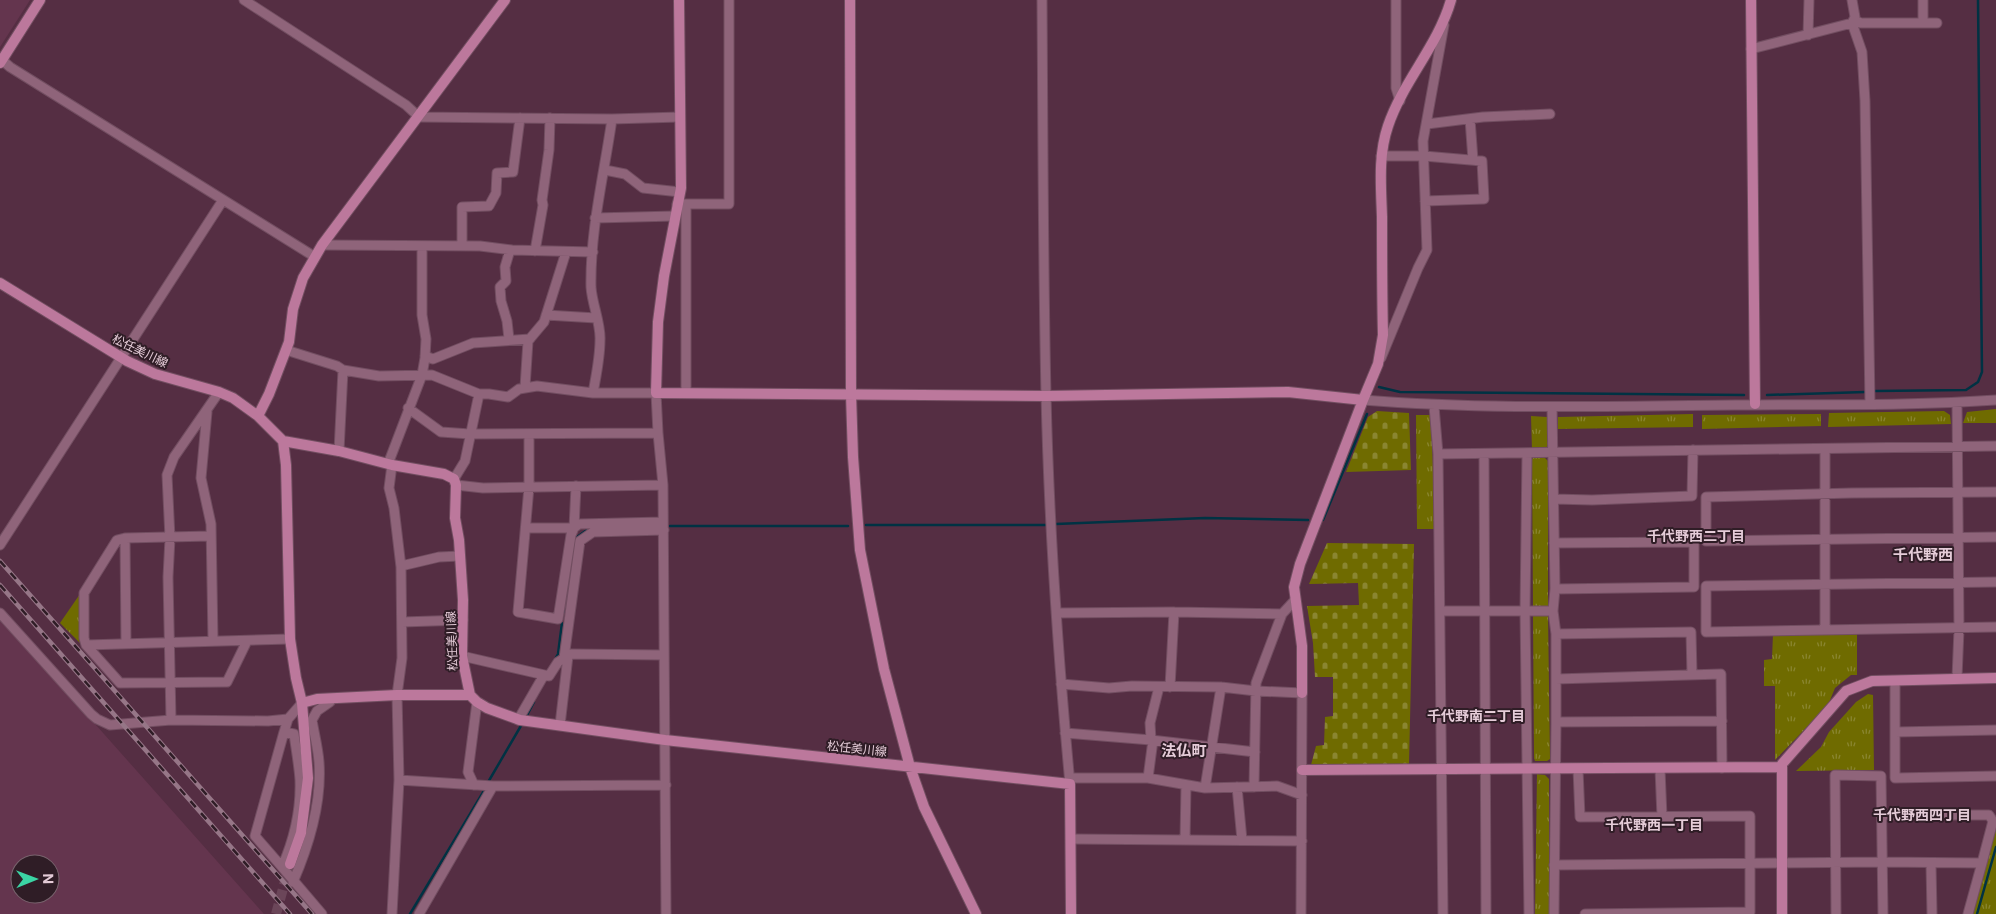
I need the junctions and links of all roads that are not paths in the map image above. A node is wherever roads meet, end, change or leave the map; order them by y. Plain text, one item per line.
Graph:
1 (40, 0) edge
2 (244, 0) edge
3 (505, 0) edge
4 (679, 0) edge
5 (729, 0) edge
6 (850, 0) edge
7 (1042, 0) edge
8 (1396, 0) edge
9 (1451, 0) edge
10 (1751, 0) edge
11 (1809, 0) edge
12 (1852, 0) edge
13 (1922, 0) edge
14 (1445, 20) junction
15 (1853, 21) junction
16 (1938, 22) dead end
17 (1923, 23) junction
18 (1808, 35) junction
19 (1752, 49) junction
20 (1, 61) edge
21 (1400, 101) junction
22 (1550, 114) dead end
23 (419, 117) junction
24 (680, 117) junction
25 (520, 118) junction
26 (550, 118) junction
27 (612, 119) junction
28 (1470, 119) junction
29 (1427, 124) junction
30 (1381, 156) junction
31 (1424, 156) junction
32 (1473, 160) junction
33 (605, 170) junction
34 (680, 192) junction
35 (223, 200) junction
36 (1426, 201) junction
37 (682, 204) junction
38 (675, 216) junction
39 (595, 218) junction
40 (322, 245) junction
41 (422, 246) junction
42 (462, 246) junction
43 (510, 250) junction
44 (535, 251) junction
45 (566, 252) junction
46 (593, 252) junction
47 (315, 257) junction
48 (0, 283) edge
49 (546, 315) junction
50 (596, 318) junction
51 (509, 339) junction
52 (530, 339) junction
53 (286, 350) junction
54 (425, 356) junction
55 (120, 357) junction
56 (1378, 364) junction
57 (343, 370) junction
58 (422, 375) junction
59 (525, 387) junction
60 (219, 392) junction
61 (686, 392) junction
62 (593, 393) junction
63 (656, 393) junction
64 (480, 394) junction
65 (851, 394) junction
66 (1046, 396) junction
67 (1363, 400) junction
68 (1996, 400) edge
69 (1957, 403) junction
70 (1755, 404) junction
71 (1870, 404) junction
72 (1434, 406) junction
73 (1552, 407) junction
74 (408, 408) junction
75 (207, 410) junction
76 (258, 416) junction
77 (658, 433) junction
78 (470, 434) junction
79 (529, 434) junction
80 (283, 441) junction
81 (1996, 446) edge
82 (1957, 447) junction
83 (1825, 449) junction
84 (1693, 450) junction
85 (339, 451) junction
86 (1438, 454) junction
87 (1484, 454) junction
88 (1527, 454) junction
89 (1554, 454) junction
90 (390, 464) junction
91 (455, 482) junction
92 (663, 485) junction
93 (576, 486) junction
94 (529, 487) junction
95 (1996, 492) edge
96 (1958, 493) junction
97 (1824, 494) junction
98 (1554, 499) junction
99 (664, 526) junction
100 (526, 528) junction
101 (574, 528) junction
102 (211, 536) junction
103 (1958, 537) junction
104 (1996, 537) edge
105 (125, 538) junction
106 (170, 538) junction
107 (1826, 540) junction
108 (1554, 543) junction
109 (0, 545) edge
110 (460, 556) junction
111 (401, 566) junction
112 (1996, 582) edge
113 (1958, 583) junction
114 (1824, 586) junction
115 (1555, 589) junction
116 (1295, 600) junction
117 (1484, 611) junction
118 (1525, 611) junction
119 (1553, 611) junction
120 (0, 612) edge
121 (1174, 612) junction
122 (1440, 612) junction
123 (1057, 613) junction
124 (1282, 614) junction
125 (558, 619) junction
126 (463, 620) junction
127 (568, 620) junction
128 (402, 622) junction
129 (1996, 627) edge
130 (1959, 629) junction
131 (1825, 630) junction
132 (1556, 634) junction
133 (290, 639) junction
134 (214, 641) junction
135 (247, 641) junction
136 (171, 643) junction
137 (126, 644) junction
138 (86, 645) junction
139 (663, 655) junction
140 (462, 656) junction
141 (566, 657) junction
142 (544, 675) junction
143 (1692, 675) junction
144 (1957, 678) junction
145 (1996, 678) edge
146 (1556, 679) junction
147 (1895, 681) junction
148 (170, 683) junction
149 (1061, 684) junction
150 (1159, 687) junction
151 (1170, 687) junction
152 (1221, 687) junction
153 (1256, 691) junction
154 (1302, 693) junction
155 (397, 695) junction
156 (330, 699) junction
157 (473, 699) junction
158 (302, 703) junction
159 (288, 719) junction
160 (171, 720) junction
161 (522, 720) junction
162 (1722, 721) junction
163 (1556, 722) junction
164 (560, 725) junction
165 (1996, 730) edge
166 (284, 732) junction
167 (1895, 732) junction
168 (1065, 733) junction
169 (665, 740) junction
170 (1152, 740) junction
171 (1210, 747) junction
172 (1255, 752) junction
173 (910, 767) junction
174 (1782, 767) junction
175 (1722, 768) junction
176 (1484, 769) junction
177 (1528, 769) junction
178 (1554, 769) junction
179 (1578, 769) junction
180 (1660, 769) junction
181 (1302, 770) junction
182 (1441, 770) junction
183 (1996, 776) edge
184 (1148, 778) junction
185 (399, 780) junction
186 (1070, 781) junction
187 (474, 785) junction
188 (666, 785) junction
189 (1186, 785) junction
190 (493, 786) junction
191 (1236, 787) junction
192 (1254, 787) junction
193 (1205, 788) junction
194 (1302, 795) junction
195 (1883, 815) junction
196 (1662, 817) junction
197 (1071, 839) junction
198 (1185, 840) junction
199 (1242, 840) junction
200 (1302, 841) junction
201 (1836, 862) junction
202 (1882, 862) junction
203 (1783, 863) junction
204 (1982, 863) junction
205 (1750, 864) junction
206 (1931, 864) junction
207 (286, 866) junction
208 (1554, 866) junction
209 (293, 882) junction
210 (1663, 913) edge
211 (322, 914) edge
212 (392, 914) edge
213 (419, 914) edge
214 (666, 914) edge
215 (976, 914) edge
216 (1071, 914) edge
217 (1301, 914) edge
218 (1443, 914) edge
219 (1486, 914) edge
220 (1529, 914) edge
221 (1554, 914) edge
222 (1585, 914) edge
223 (1782, 914) edge
224 (1836, 914) edge
225 (1883, 914) edge
226 (1932, 914) edge
227 (1968, 914) edge

1 - 20 street
2 - 23 street
3 - 23 street
4 - 24 street
5 - 37 street
6 - 65 street
7 - 66 street
8 - 21 street
9 - 14 street
10 - 19 street
11 - 18 street
12 - 15 street
13 - 17 street
14 - 21 street
14 - 29 street
15 - 17 street
15 - 18 street
15 - 71 street
16 - 17 street
18 - 19 street
19 - 70 street
20 - 35 street
21 - 30 street
22 - 28 street
23 - 25 street
23 - 40 street
24 - 27 street
24 - 34 street
25 - 26 street
25 - 42 street
26 - 27 street
26 - 44 street
27 - 33 street
28 - 29 street
28 - 32 street
29 - 31 street
30 - 31 street
30 - 56 street
31 - 32 street
31 - 36 street
32 - 36 street
33 - 34 street
33 - 39 street
34 - 37 street
35 - 47 street
35 - 55 street
36 - 56 street
37 - 38 street
37 - 61 street
38 - 39 street
38 - 63 street
39 - 46 street
40 - 41 street
40 - 47 street
41 - 42 street
41 - 54 street
42 - 43 street
43 - 44 street
43 - 51 street
44 - 45 street
45 - 46 street
45 - 49 street
46 - 50 street
47 - 53 street
48 - 55 street, 松任美川線
49 - 50 street
49 - 52 street
50 - 62 street
51 - 52 street
51 - 54 street
52 - 59 street
53 - 57 street
53 - 76 street
54 - 58 street
55 - 60 street, 松任美川線
55 - 109 street
56 - 67 street
57 - 58 street
57 - 85 street
58 - 64 street
58 - 74 street
59 - 62 street
59 - 64 street
60 - 75 street
60 - 76 street, 松任美川線
61 - 63 street
61 - 65 street
62 - 63 street
63 - 77 street
64 - 78 street
65 - 66 street
65 - 173 street
66 - 67 street
66 - 123 street
67 - 72 street
67 - 116 street
68 - 69 street
69 - 71 street
69 - 82 street
70 - 71 street
70 - 73 street
72 - 73 street
72 - 86 street
73 - 89 street
74 - 78 street
74 - 90 street
75 - 102 street
75 - 106 street
76 - 80 street, 松任美川線
77 - 79 street
77 - 92 street
78 - 79 street
78 - 91 street
79 - 94 street
80 - 85 street
80 - 133 street
81 - 82 street
82 - 83 street
82 - 96 street
83 - 84 street
83 - 97 street
84 - 89 street
84 - 98 street
85 - 90 street
86 - 87 street
86 - 122 street
87 - 88 street
87 - 117 street
88 - 89 street
88 - 118 street
89 - 98 street
90 - 91 street
90 - 111 street
91 - 94 street
91 - 110 street, 松任美川線
92 - 93 street
92 - 99 street
93 - 94 street
93 - 101 street
94 - 100 street
95 - 96 street
96 - 97 street
96 - 103 street
97 - 107 street
97 - 107 street
98 - 108 street
99 - 101 street
99 - 127 street
99 - 139 street
100 - 101 street
100 - 125 street
101 - 125 street
102 - 106 street
102 - 134 street
103 - 104 street
103 - 107 street
103 - 113 street
105 - 106 street
105 - 137 street
105 - 138 street
106 - 136 street
107 - 114 street
108 - 115 street
108 - 115 street
110 - 111 street
110 - 126 street, 松任美川線
111 - 128 street
112 - 113 street
113 - 114 street
113 - 130 street
114 - 131 street
114 - 131 street
115 - 119 street
116 - 124 street
116 - 154 street
117 - 118 street
117 - 122 street
117 - 176 street
118 - 119 street
118 - 177 street
119 - 132 street
120 - 160 street
121 - 123 street
121 - 124 street
121 - 151 street
122 - 182 street
123 - 149 street
124 - 153 street
125 - 127 street
126 - 128 street
126 - 140 street, 松任美川線
127 - 141 street
128 - 155 street
129 - 130 street
130 - 131 street
130 - 144 street
132 - 143 street
132 - 146 street
133 - 135 street
133 - 158 street
134 - 135 street
134 - 136 street
135 - 148 street
136 - 137 street
136 - 148 street
137 - 138 street
138 - 148 street
139 - 141 street
139 - 169 street
140 - 142 street
140 - 157 street, 松任美川線
141 - 142 street
141 - 164 street
142 - 161 street
143 - 146 street
143 - 162 street
144 - 145 street
144 - 147 street
146 - 163 street
147 - 167 street
147 - 174 street
148 - 160 street
149 - 150 street
149 - 168 street
150 - 151 street
150 - 170 street
151 - 152 street
152 - 153 street
152 - 171 street
153 - 154 street
153 - 172 street
154 - 181 street
155 - 156 street
155 - 157 street
155 - 185 street
156 - 158 street
156 - 209 street
157 - 161 street, 松任美川線
157 - 187 street
158 - 159 street
158 - 207 street
159 - 160 street
159 - 166 street
161 - 164 street, 松任美川線
162 - 163 street
162 - 175 street
163 - 178 street
164 - 169 street, 松任美川線
165 - 167 street
166 - 207 street
166 - 207 street
167 - 183 street
168 - 170 street
168 - 186 street
169 - 173 street, 松任美川線
169 - 188 street
170 - 171 street
170 - 184 street
171 - 172 street
171 - 193 street
172 - 192 street
173 - 186 street, 松任美川線
173 - 215 street
174 - 175 street
174 - 203 street
175 - 180 street
176 - 177 street
176 - 182 street
176 - 219 street
177 - 178 street
177 - 220 street
178 - 179 street
178 - 208 street
179 - 180 street
179 - 196 street
180 - 196 street
181 - 182 street
181 - 194 street
182 - 218 street
184 - 186 street
184 - 189 street
185 - 187 street
185 - 212 street
186 - 197 street
187 - 190 street
188 - 190 street
188 - 214 street
189 - 193 street
189 - 198 street
190 - 213 street
191 - 192 street
191 - 193 street
191 - 199 street
192 - 194 street
194 - 200 street
195 - 201 street
195 - 202 street
195 - 204 street
196 - 205 street
197 - 198 street
197 - 216 street
198 - 199 street
199 - 200 street
200 - 217 street
201 - 202 street
201 - 203 street
201 - 224 street
202 - 206 street
202 - 225 street
203 - 205 street
203 - 223 street
204 - 206 street
204 - 227 street
205 - 208 street
205 - 210 street
206 - 226 street
207 - 209 street
208 - 221 street
209 - 211 street
210 - 222 street

